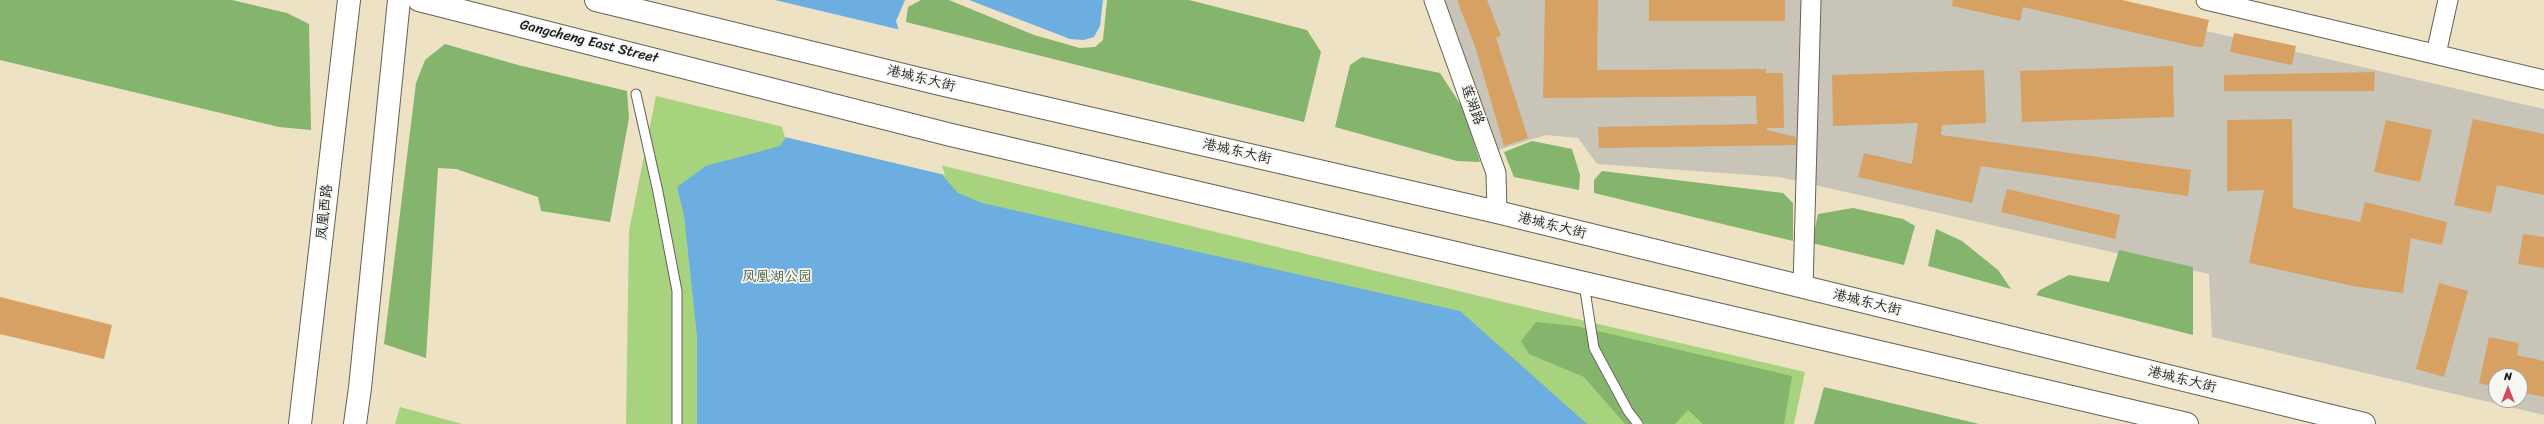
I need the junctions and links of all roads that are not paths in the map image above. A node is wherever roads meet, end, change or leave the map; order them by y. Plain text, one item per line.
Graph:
1 (349, 0) edge
2 (399, 0) edge
3 (419, 0) edge
4 (596, 0) edge
5 (1434, 0) edge
6 (1811, 0) edge
7 (2206, 0) edge
8 (2448, 0) edge
9 (2436, 54) junction
10 (2544, 80) edge
11 (636, 94) dead end
12 (1497, 212) junction
13 (1584, 281) junction
14 (1803, 287) junction
15 (300, 424) edge
16 (354, 424) edge
17 (676, 424) edge
18 (1638, 424) edge
19 (2187, 424) edge
20 (2364, 424) edge

1 - 15 main road, 凤凰西路
2 - 16 main road
3 - 13 main road, Gangcheng East Street
4 - 12 main road, 港城东大街
5 - 12 street, 莲湖路
6 - 14 street
7 - 9 street
8 - 9 street
9 - 10 street
11 - 17 lane
12 - 14 main road, 港城东大街
13 - 18 lane
13 - 19 main road
14 - 20 main road, 港城东大街

